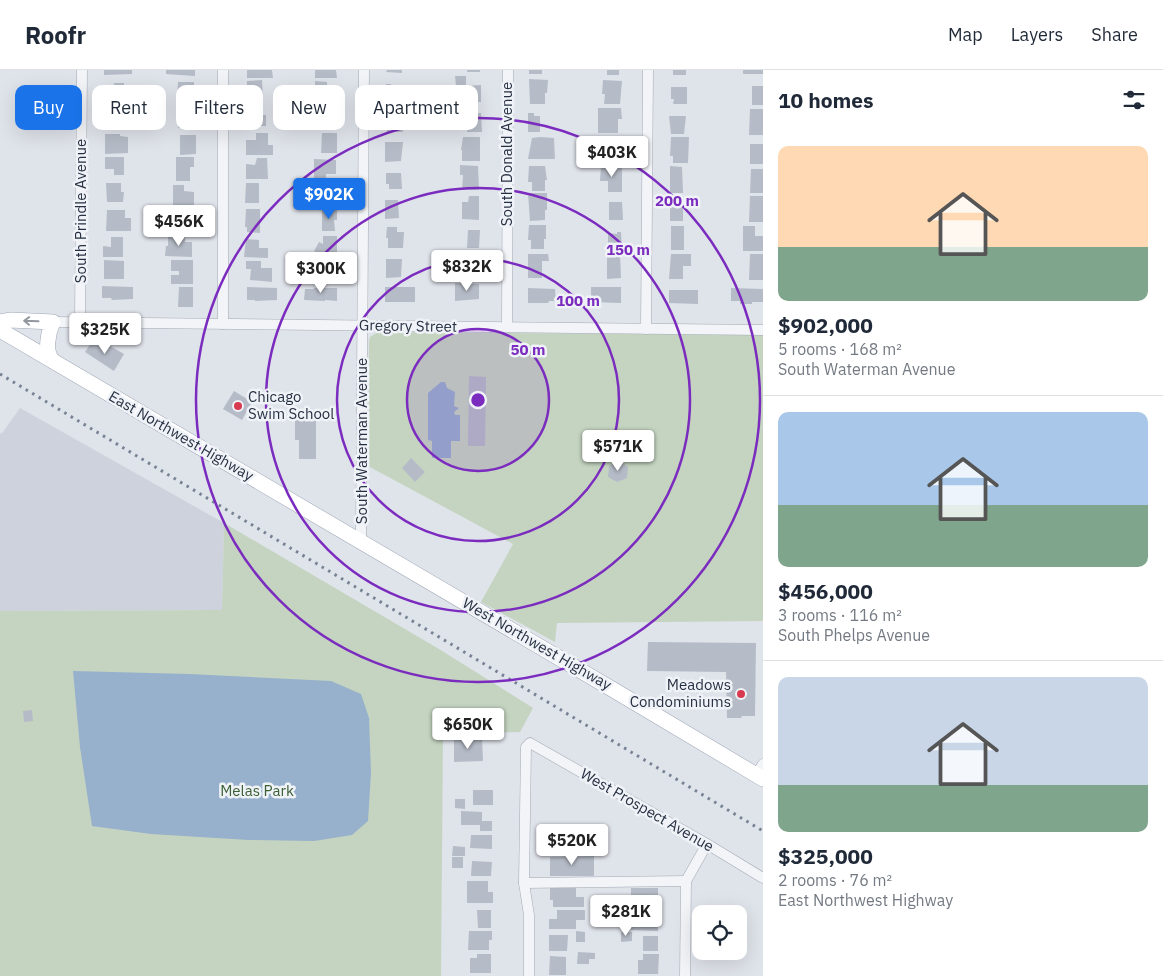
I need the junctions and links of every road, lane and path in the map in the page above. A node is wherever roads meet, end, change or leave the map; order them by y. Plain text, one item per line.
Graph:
1 (82, 70) edge
2 (223, 70) edge
3 (364, 70) edge
4 (508, 70) edge
5 (648, 70) edge
6 (0, 322) edge
7 (53, 322) junction
8 (80, 322) junction
9 (223, 324) junction
10 (362, 326) junction
11 (506, 327) junction
12 (646, 329) junction
13 (0, 330) edge
14 (763, 330) edge
15 (53, 361) junction
16 (361, 541) junction
17 (761, 773) edge
18 (707, 844) junction
19 (763, 878) edge
20 (686, 881) junction
21 (524, 883) junction
22 (529, 976) edge
23 (684, 976) edge

1 - 8 street, South Prindle Avenue
2 - 9 street
3 - 10 street, South Waterman Avenue
4 - 11 street, South Donald Avenue
5 - 12 street
7 -> 6 main road
7 - 8 street, Gregory Street
7 - 15 main road
8 - 9 street, Gregory Street
9 - 10 street, Gregory Street
10 - 11 street, Gregory Street
10 - 16 street, South Waterman Avenue
11 - 12 street, Gregory Street
12 - 14 street, Gregory Street
13 - 15 main road, East Northwest Highway
15 - 16 main road, East Northwest Highway
16 - 17 main road, West Northwest Highway
18 - 19 street, West Prospect Avenue
18 - 20 street
18 - 21 street, West Prospect Avenue
20 - 21 street
20 - 23 street
21 - 22 street

